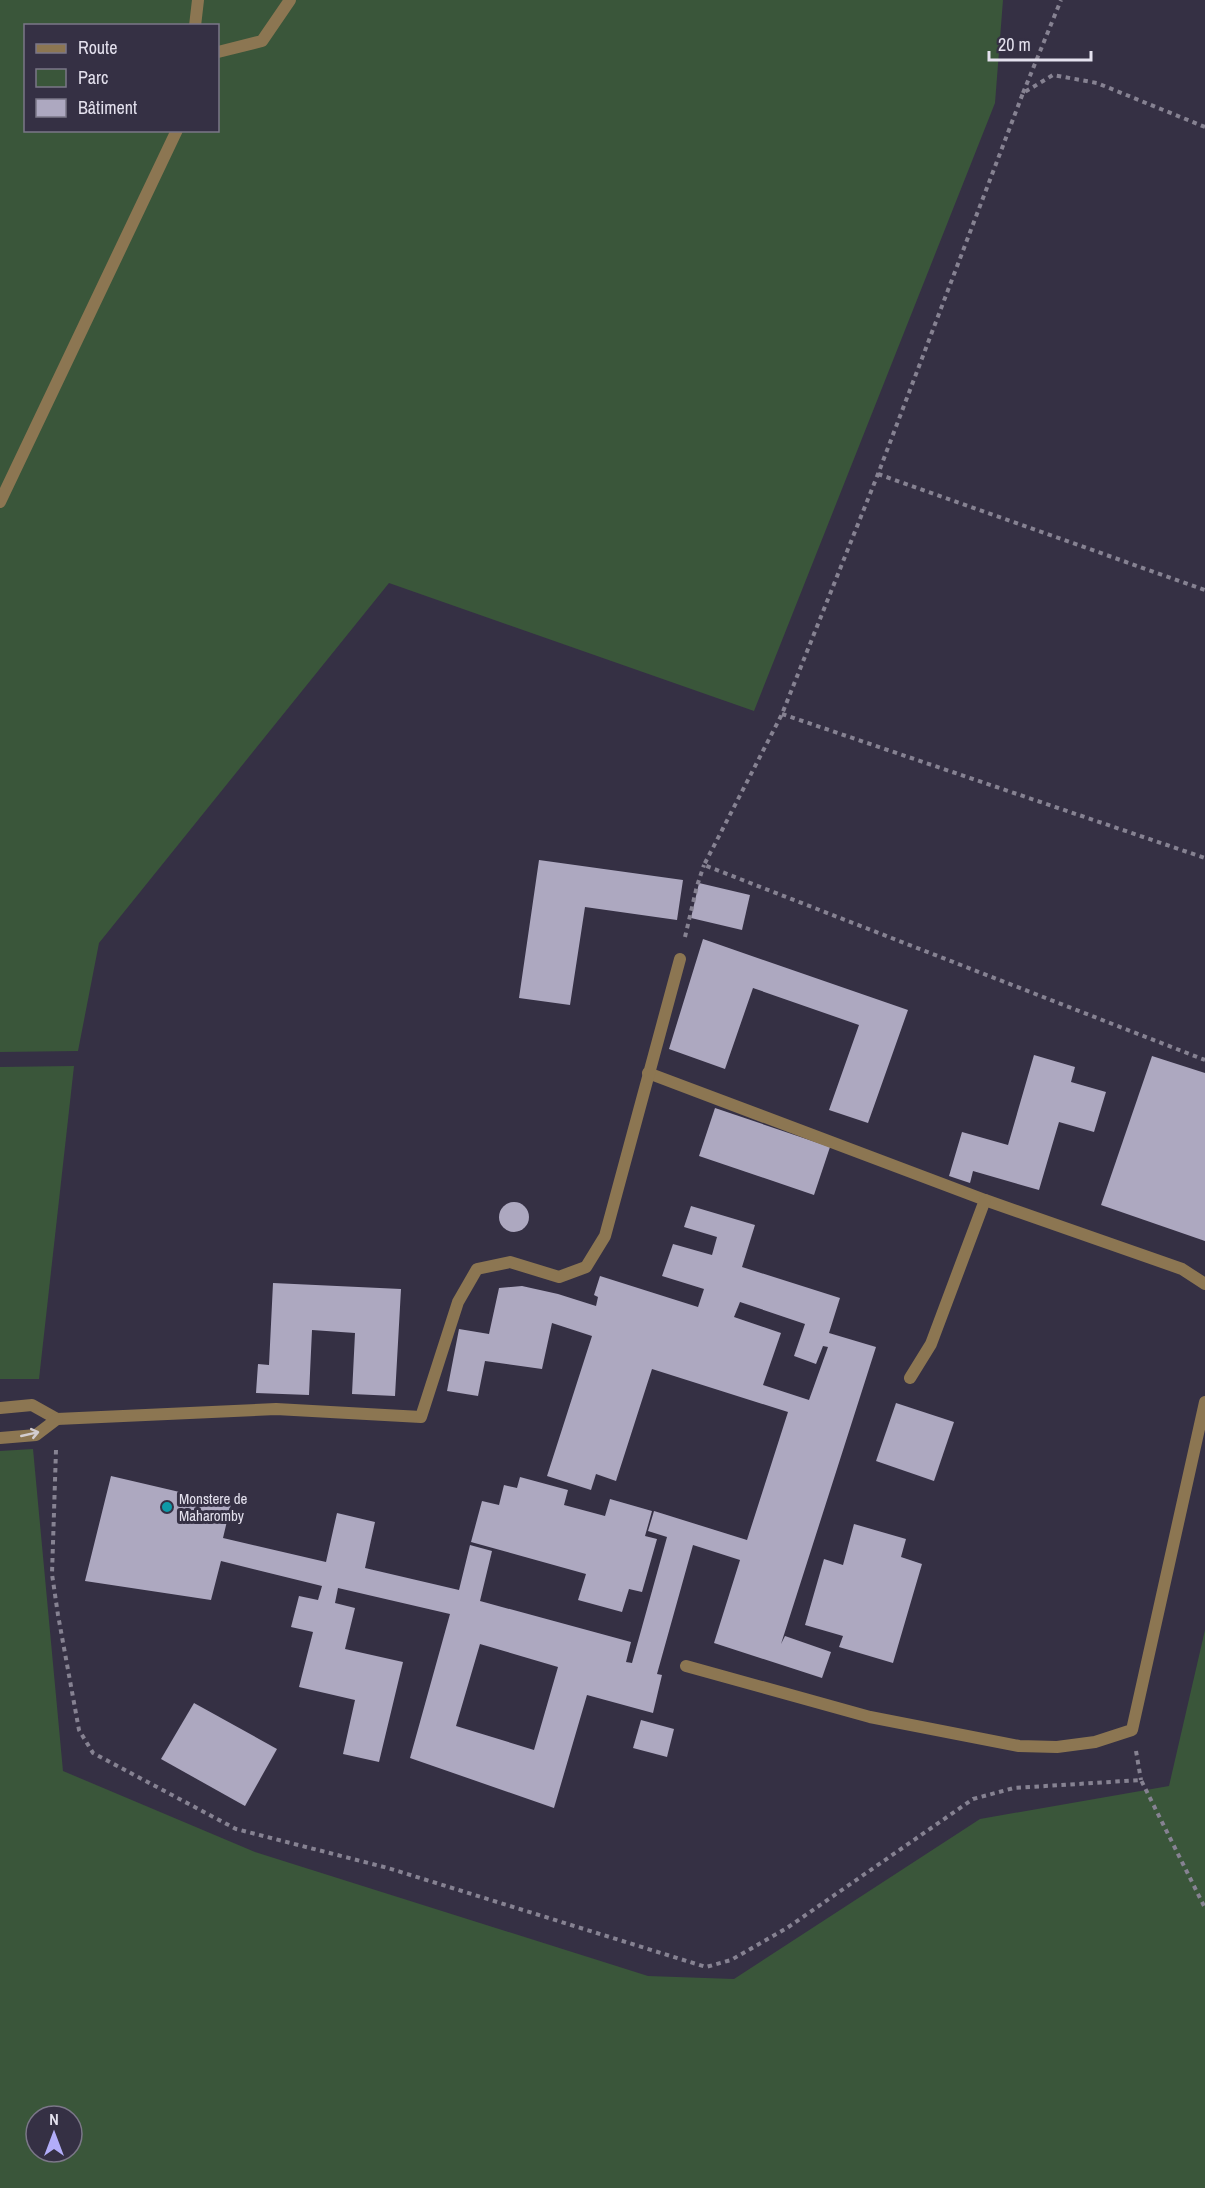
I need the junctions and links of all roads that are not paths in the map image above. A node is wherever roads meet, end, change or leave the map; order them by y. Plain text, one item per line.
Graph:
1 (198, 0) edge
2 (291, 0) edge
3 (195, 24) edge
4 (219, 52) edge
5 (176, 132) edge
6 (0, 502) edge
7 (680, 959) road end
8 (648, 1072) junction
9 (985, 1200) junction
10 (1205, 1284) edge
11 (910, 1378) dead end
12 (1205, 1402) edge
13 (0, 1408) edge
14 (57, 1419) junction
15 (0, 1438) edge
16 (686, 1666) dead end

1 - 3 street
2 - 4 street
5 - 6 street
7 - 8 street
8 - 9 street
8 - 14 street
9 - 10 street
9 - 11 street
12 - 16 street
13 - 14 street
15 -> 14 street

